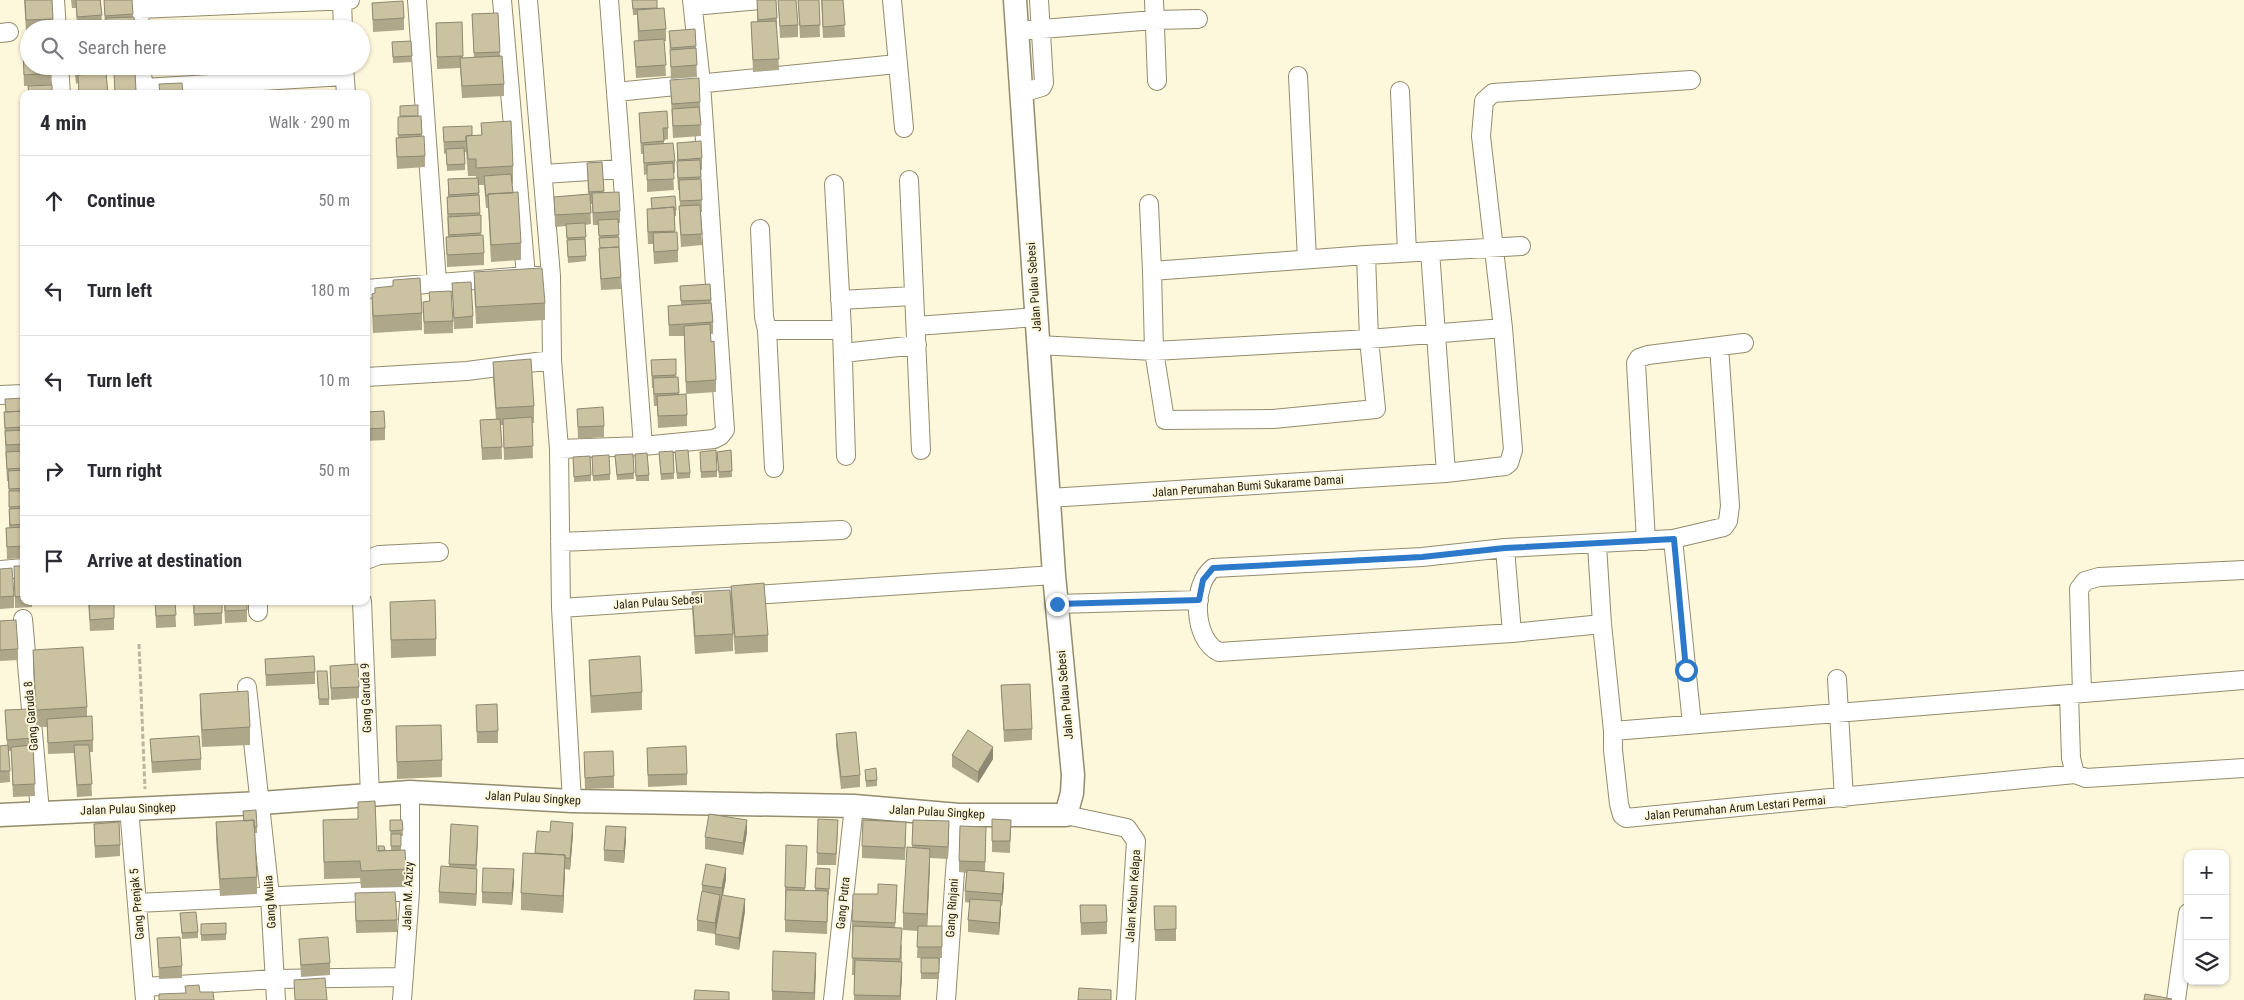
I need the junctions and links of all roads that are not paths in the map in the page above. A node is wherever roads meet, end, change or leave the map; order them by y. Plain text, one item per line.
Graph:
1 (55, 0) edge
2 (342, 0) edge
3 (350, 0) edge
4 (417, 0) edge
5 (502, 0) edge
6 (528, 0) edge
7 (610, 0) edge
8 (760, 0) edge
9 (892, 0) edge
10 (1014, 0) edge
11 (1039, 0) edge
12 (1154, 0) edge
13 (692, 3) edge
14 (138, 5) edge
15 (1198, 19) dead end
16 (56, 20) edge
17 (139, 20) edge
18 (343, 20) edge
19 (1154, 20) junction
20 (1041, 30) junction
21 (1017, 31) junction
22 (897, 64) junction
23 (60, 75) edge
24 (142, 75) edge
25 (316, 75) edge
26 (344, 75) edge
27 (1298, 76) dead end
28 (1691, 80) dead end
29 (1157, 81) dead end
30 (701, 83) junction
31 (219, 89) edge
32 (61, 90) edge
33 (143, 90) edge
34 (181, 90) edge
35 (346, 90) edge
36 (1400, 91) dead end
37 (616, 92) junction
38 (1021, 93) junction
39 (904, 128) dead end
40 (622, 169) junction
41 (543, 174) junction
42 (908, 180) dead end
43 (834, 184) dead end
44 (1149, 204) dead end
45 (760, 229) dead end
46 (1521, 246) dead end
47 (1493, 249) junction
48 (1430, 251) junction
49 (1408, 253) junction
50 (1366, 255) junction
51 (1307, 260) junction
52 (1152, 271) junction
53 (526, 276) junction
54 (551, 276) junction
55 (438, 283) junction
56 (370, 289) edge
57 (913, 296) junction
58 (840, 300) junction
59 (1036, 317) junction
60 (916, 326) junction
61 (1503, 328) junction
62 (767, 330) junction
63 (842, 330) junction
64 (1436, 334) junction
65 (1368, 339) junction
66 (1744, 343) dead end
67 (917, 345) junction
68 (1038, 345) junction
69 (1719, 346) junction
70 (1154, 351) junction
71 (843, 353) junction
72 (552, 360) junction
73 (370, 377) edge
74 (20, 394) edge
75 (0, 395) edge
76 (644, 446) junction
77 (559, 449) junction
78 (921, 450) dead end
79 (846, 456) dead end
80 (774, 468) dead end
81 (1446, 473) junction
82 (1049, 498) junction
83 (842, 530) dead end
84 (1674, 539) junction
85 (1646, 541) junction
86 (560, 542) junction
87 (1598, 545) junction
88 (1505, 548) junction
89 (439, 552) dead end
90 (370, 558) edge
91 (20, 568) edge
92 (0, 570) edge
93 (2244, 570) edge
94 (1054, 575) junction
95 (1199, 600) junction
96 (1057, 604) junction
97 (362, 605) edge
98 (561, 608) junction
99 (23, 619) dead end
100 (1602, 624) junction
101 (1512, 633) junction
102 (1837, 680) dead end
103 (2244, 680) edge
104 (247, 687) dead end
105 (2075, 693) junction
106 (1838, 713) junction
107 (1692, 724) junction
108 (1613, 731) junction
109 (2244, 768) edge
110 (2075, 774) junction
111 (410, 792) junction
112 (370, 795) junction
113 (1844, 798) junction
114 (572, 801) junction
115 (262, 803) junction
116 (854, 806) junction
117 (138, 808) junction
118 (40, 812) junction
119 (0, 815) edge
120 (959, 815) junction
121 (1066, 815) junction
122 (410, 892) junction
123 (270, 896) junction
124 (137, 903) junction
125 (2184, 940) edge
126 (404, 977) junction
127 (275, 979) junction
128 (144, 994) edge
129 (276, 1000) edge
130 (402, 1000) edge
131 (833, 1000) edge
132 (946, 1000) edge
133 (1126, 1000) edge
134 (2176, 1000) edge

1 - 16 street
2 - 3 street
2 - 14 street
2 - 18 street
4 - 55 street
5 - 53 street
6 - 41 street
7 - 37 street
8 - 13 street
9 - 22 street
10 - 21 street, Jalan Pulau Sebesi
11 - 20 street
12 - 19 street
13 - 30 street
14 - 17 street
15 - 19 street
19 - 20 street
19 - 29 street
20 - 21 street
20 - 38 street
21 - 38 street, Jalan Pulau Sebesi
22 - 30 street
22 - 39 street
23 - 32 street
24 - 33 street
25 - 31 street
26 - 35 street
27 - 51 street
28 - 47 street, Jalan Perumahan Bumi Sukarame Damai
30 - 37 street
30 - 76 street
31 - 34 street
36 - 49 street
37 - 40 street
38 - 59 street, Jalan Pulau Sebesi
40 - 41 street
40 - 76 street
41 - 54 street
42 - 57 street
43 - 58 street
44 - 52 street
45 - 62 street
46 - 47 street
47 - 48 street
47 - 61 street, Jalan Perumahan Bumi Sukarame Damai
48 - 49 street
48 - 64 street
49 - 50 street
50 - 51 street
50 - 65 street
51 - 52 street
52 - 70 street
53 - 54 street
53 - 55 street
54 - 72 street
55 - 56 street
57 - 58 street
57 - 60 street
58 - 63 street
59 - 60 street
59 - 68 street, Jalan Pulau Sebesi
60 - 67 street
61 - 64 street
61 - 81 street, Jalan Perumahan Bumi Sukarame Damai
62 - 63 street
62 - 80 street
63 - 71 street
64 - 65 street
64 - 81 street
65 - 70 street
65 - 70 street
66 - 69 street
67 - 71 street
67 - 78 street
68 - 70 street
68 - 82 street, Jalan Pulau Sebesi
69 - 84 street
69 - 85 street
71 - 79 street
72 - 73 street
72 - 77 street
74 - 75 street
76 - 77 street
77 - 86 street
81 - 82 street, Jalan Perumahan Bumi Sukarame Damai
82 - 94 street, Jalan Pulau Sebesi
83 - 86 street
84 - 85 street
84 - 107 street
85 - 87 street
86 - 98 street
87 - 88 street
87 - 100 street
88 - 95 street
88 - 101 street
89 - 90 street
91 - 92 street
93 - 105 street
94 - 96 street, Jalan Pulau Sebesi
94 - 98 street, Jalan Pulau Sebesi
95 - 96 street
95 - 101 street
96 - 121 street, Jalan Pulau Sebesi
97 - 112 street, Gang Garuda 9
98 - 114 street
99 - 118 street, Gang Garuda 8
100 - 101 street
100 - 108 street
102 - 106 street, Jalan Perumahan Arum Lestari Permai
103 - 105 street
104 - 115 street, Gang Mulia
105 - 106 street
105 - 110 street
106 - 107 street
106 - 113 street, Jalan Perumahan Arum Lestari Permai
107 - 108 street
108 - 113 street, Jalan Perumahan Arum Lestari Permai
109 - 110 street, Jalan Perumahan Arum Lestari Permai
110 - 113 street, Jalan Perumahan Arum Lestari Permai
111 - 112 street, Jalan Pulau Singkep
111 - 114 street, Jalan Pulau Singkep
111 - 122 street, Jalan M. Azizy
112 - 115 street, Jalan Pulau Singkep
114 - 116 street, Jalan Pulau Singkep
115 - 117 street, Jalan Pulau Singkep
115 - 123 street, Gang Mulia
116 - 120 street, Jalan Pulau Singkep
116 - 131 street, Gang Putra
117 - 118 street, Jalan Pulau Singkep
117 - 124 street, Gang Prenjak 5
118 - 119 street, Jalan Pulau Singkep
120 - 121 street, Jalan Pulau Singkep
120 - 132 street, Gang Rinjani
121 - 133 street, Jalan Kebun Kelapa
122 - 123 street
122 - 126 street, Jalan M. Azizy
123 - 124 street
123 - 127 street, Gang Mulia
124 - 128 street, Gang Prenjak 5
125 - 134 street
126 - 127 street
126 - 130 street, Jalan M. Azizy
127 - 128 street
127 - 129 street, Gang Mulia

